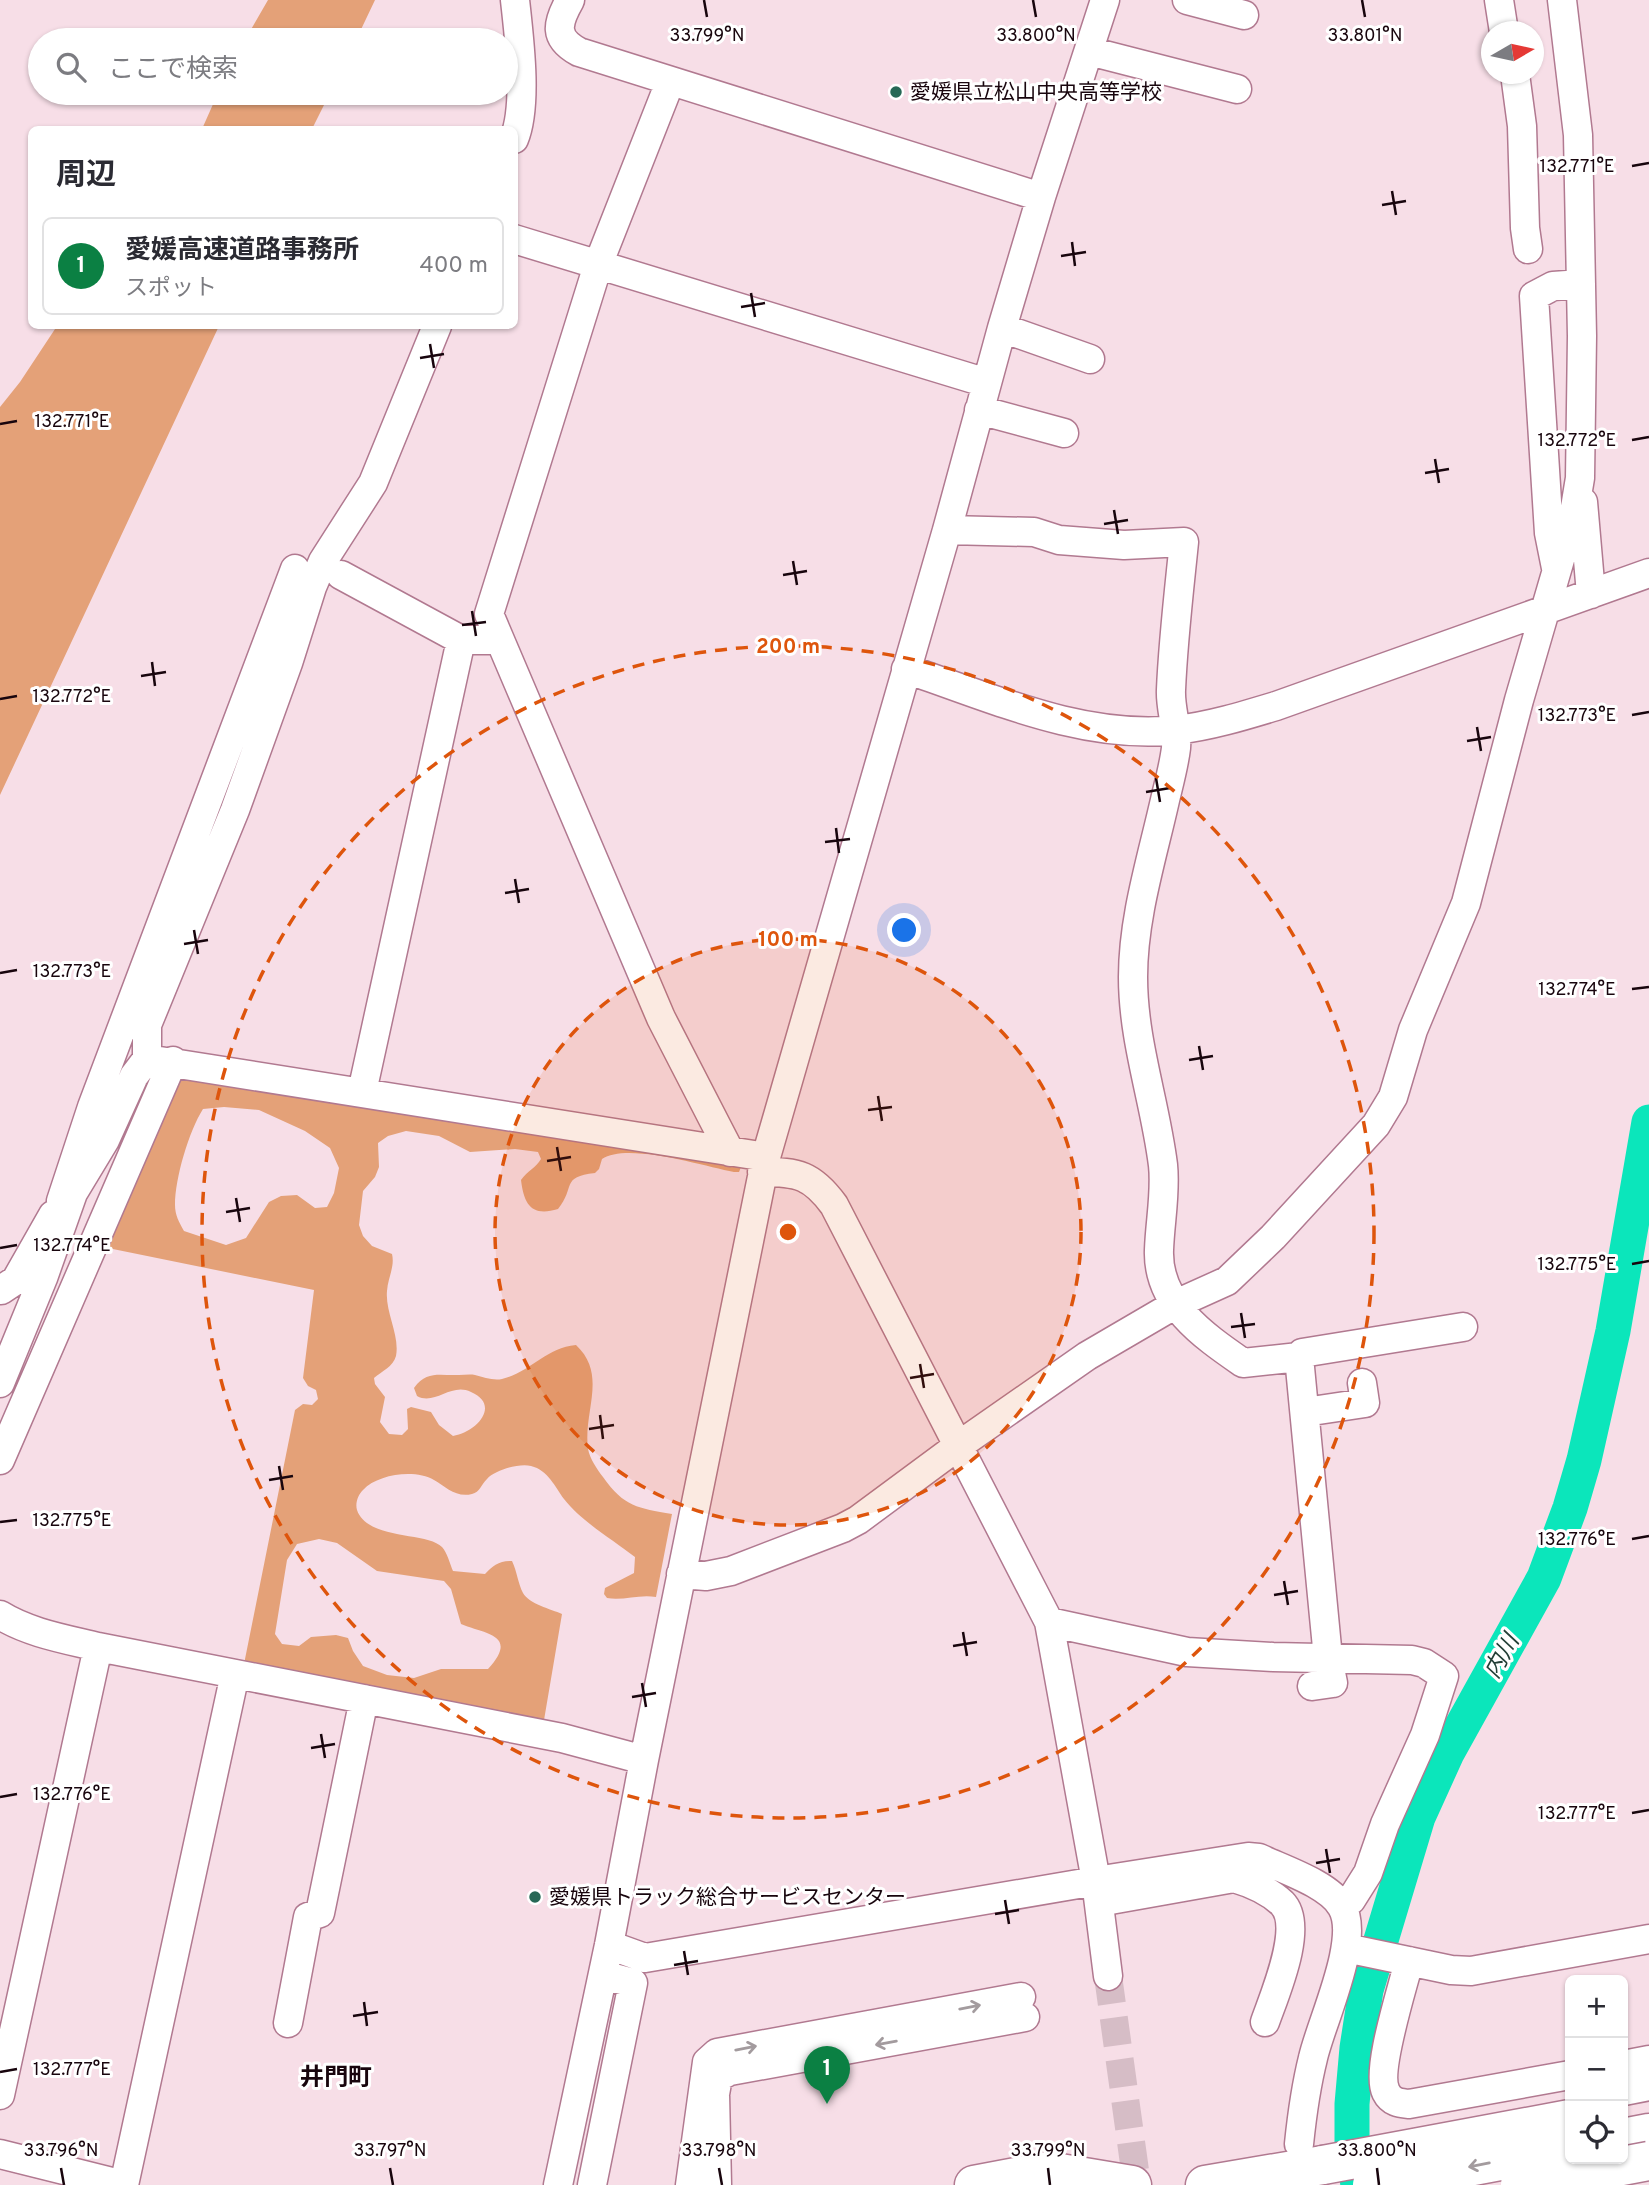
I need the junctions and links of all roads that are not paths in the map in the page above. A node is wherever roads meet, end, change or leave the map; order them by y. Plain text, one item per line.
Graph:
1 (515, 0) edge
2 (570, 0) edge
3 (1105, 0) edge
4 (1187, 0) edge
5 (1499, 0) edge
6 (1562, 0) edge
7 (1244, 15) dead end
8 (1502, 21) edge
9 (518, 28) edge
10 (518, 30) edge
11 (1089, 51) junction
12 (670, 82) junction
13 (1518, 84) edge
14 (1237, 89) dead end
15 (517, 126) edge
16 (1041, 197) junction
17 (518, 240) edge
18 (1528, 249) dead end
19 (598, 265) junction
20 (1581, 284) junction
21 (1002, 328) junction
22 (437, 329) edge
23 (1090, 359) dead end
24 (987, 383) junction
25 (979, 410) junction
26 (1064, 433) dead end
27 (1580, 478) junction
28 (947, 530) junction
29 (295, 569) dead end
30 (1649, 573) edge
31 (1558, 574) junction
32 (341, 575) dead end
33 (1591, 594) junction
34 (1548, 609) junction
35 (461, 640) junction
36 (500, 640) junction
37 (906, 669) junction
38 (1176, 730) junction
39 (160, 1060) junction
40 (362, 1092) junction
41 (730, 1152) junction
42 (764, 1165) junction
43 (67, 1197) junction
44 (1, 1290) edge
45 (1176, 1304) junction
46 (1463, 1327) dead end
47 (1299, 1357) junction
48 (0, 1383) edge
49 (1362, 1383) dead end
50 (1305, 1412) junction
51 (958, 1446) junction
52 (0, 1460) edge
53 (681, 1574) junction
54 (0, 1615) edge
55 (1049, 1622) junction
56 (98, 1647) junction
57 (1328, 1658) junction
58 (235, 1674) junction
59 (1312, 1686) dead end
60 (364, 1699) junction
61 (644, 1760) junction
62 (1097, 1891) junction
63 (1342, 1907) junction
64 (1649, 1939) edge
65 (609, 1945) junction
66 (1351, 1949) junction
67 (1404, 1960) junction
68 (713, 1963) dead end
69 (603, 1975) junction
70 (1108, 1976) tunnel mouth
71 (633, 1983) junction
72 (1265, 2022) dead end
73 (288, 2023) dead end
74 (1649, 2060) edge
75 (1628, 2064) edge
76 (1565, 2076) edge
77 (1649, 2081) edge
78 (1628, 2085) edge
79 (1508, 2087) junction
80 (0, 2095) edge
81 (1565, 2096) edge
82 (1649, 2105) edge
83 (1628, 2109) edge
84 (1565, 2120) edge
85 (1649, 2133) edge
86 (1628, 2137) edge
87 (1565, 2148) edge
88 (0, 2154) edge
89 (1649, 2161) edge
90 (1337, 2163) edge
91 (1649, 2179) edge
92 (124, 2185) edge
93 (558, 2185) edge
94 (592, 2185) edge
95 (690, 2185) edge
96 (717, 2185) edge
97 (974, 2185) edge
98 (1132, 2185) edge
99 (1205, 2185) edge
100 (1522, 2185) edge
101 (1617, 2185) edge

1 - 9 street
2 - 12 street
3 - 11 street
4 - 7 street
5 - 8 street
6 - 20 street
10 - 15 street
11 - 14 street
11 - 16 street
12 - 16 street
12 - 19 street
13 - 18 street
16 - 21 street
17 - 19 street
19 - 24 street
19 - 36 street
20 - 27 street
20 - 31 street
21 - 23 street
21 - 24 street
22 - 39 street
24 - 25 street
25 - 26 street
25 - 28 street
27 - 31 street
27 - 33 street
28 - 37 street
28 - 38 street
29 - 43 street
30 - 33 street
31 - 34 street
32 - 35 street
33 - 34 street
34 - 38 street
34 - 45 street
35 - 36 street
35 - 40 street
36 - 41 street
37 - 38 street
37 - 42 street
38 - 45 street
39 - 40 street
39 - 43 street
39 - 52 street
40 - 41 street
41 - 42 street
42 - 51 street
42 - 53 street
43 - 44 street
43 - 48 street
45 - 47 street
45 - 51 street
46 - 47 street
47 - 50 street
49 - 50 street
50 - 57 street
51 - 53 street
51 - 55 street
53 - 61 street
54 - 56 street
55 - 57 street
55 - 62 street
56 - 58 street
56 - 80 street
57 - 59 street
57 - 63 street
58 - 60 street
58 - 92 street
60 - 61 street
60 - 73 street
61 - 65 street
62 - 63 street
62 - 65 street
62 - 70 street
62 - 72 street
63 - 66 street
64 - 67 street
65 - 69 street
66 - 67 street
66 - 90 street
67 - 79 street
68 - 71 street
69 - 71 street
69 - 93 street
71 - 94 street
74 - 75 street
76 - 79 street
77 - 78 highway
79 - 100 street
81 - 90 highway, bridge
82 - 83 highway
84 - 90 highway, bridge
85 - 86 highway
87 -> 90 highway, bridge
88 - 92 street
89 - 100 highway, bridge
90 - 99 highway
91 - 101 street
95 -> 96 street
97 - 98 highway

